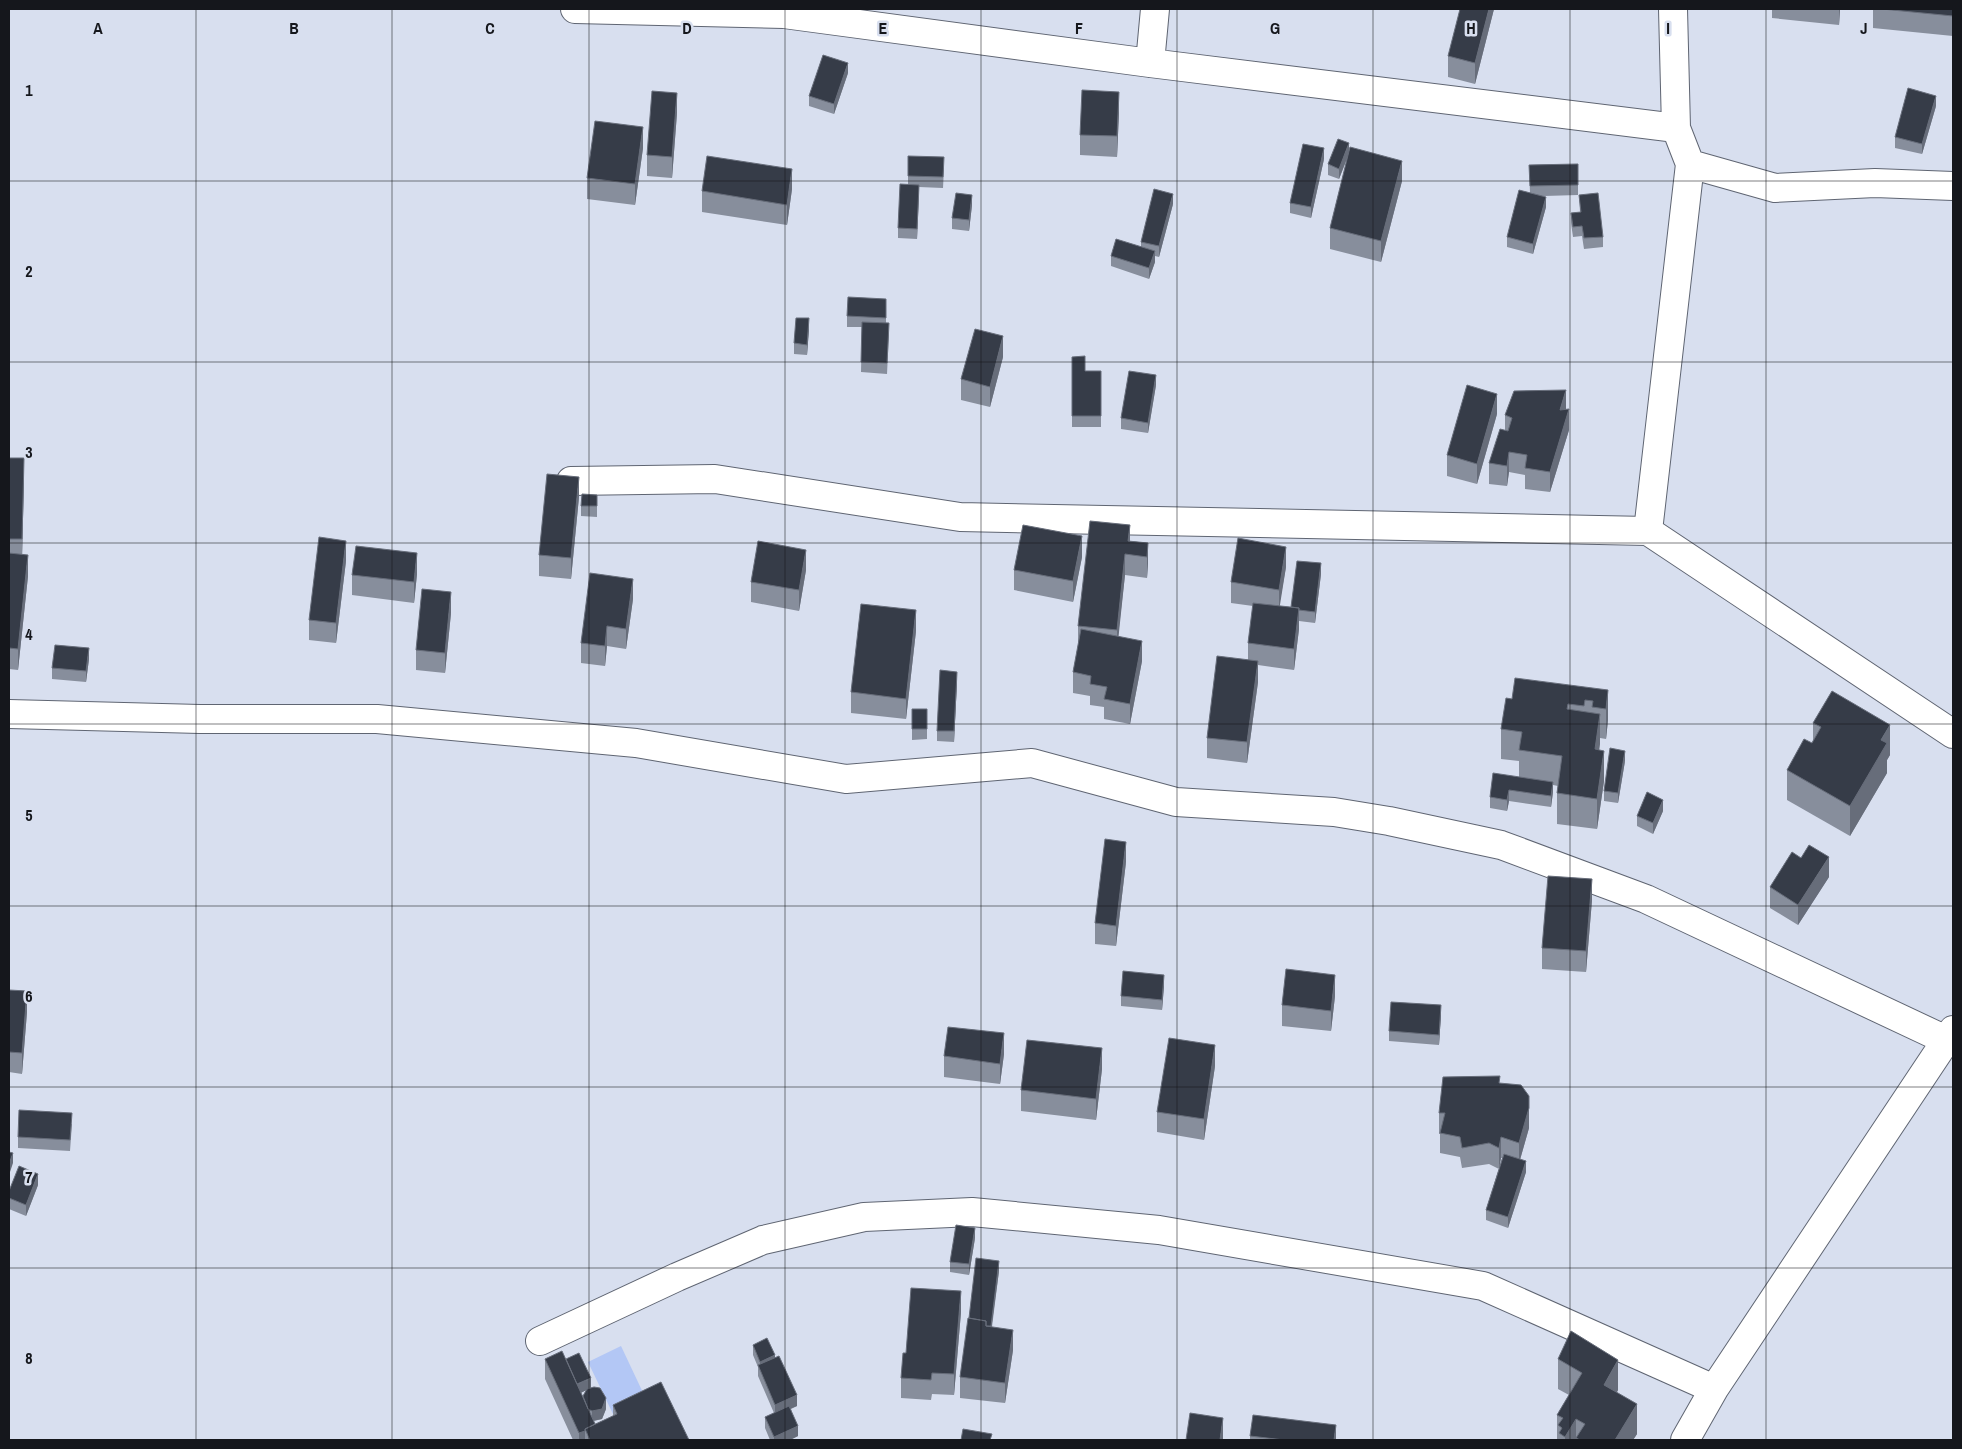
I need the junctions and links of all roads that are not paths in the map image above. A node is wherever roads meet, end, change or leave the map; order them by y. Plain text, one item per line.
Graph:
1 (575, 9) edge
2 (1154, 9) edge
3 (1672, 9) edge
4 (1150, 63) junction
5 (1676, 128) junction
6 (1690, 164) junction
7 (1953, 186) edge
8 (571, 481) edge
9 (1648, 531) junction
10 (9, 714) edge
11 (1953, 734) edge
12 (1950, 1035) edge
13 (540, 1341) dead end
14 (1714, 1389) junction
15 (1685, 1440) edge

1 - 4 street
2 - 4 street
3 - 5 street
4 - 5 street
5 - 6 street
6 - 7 street
6 - 9 street
8 - 9 street
9 - 11 street
10 - 12 street
12 - 14 street
13 - 14 street
14 - 15 street

